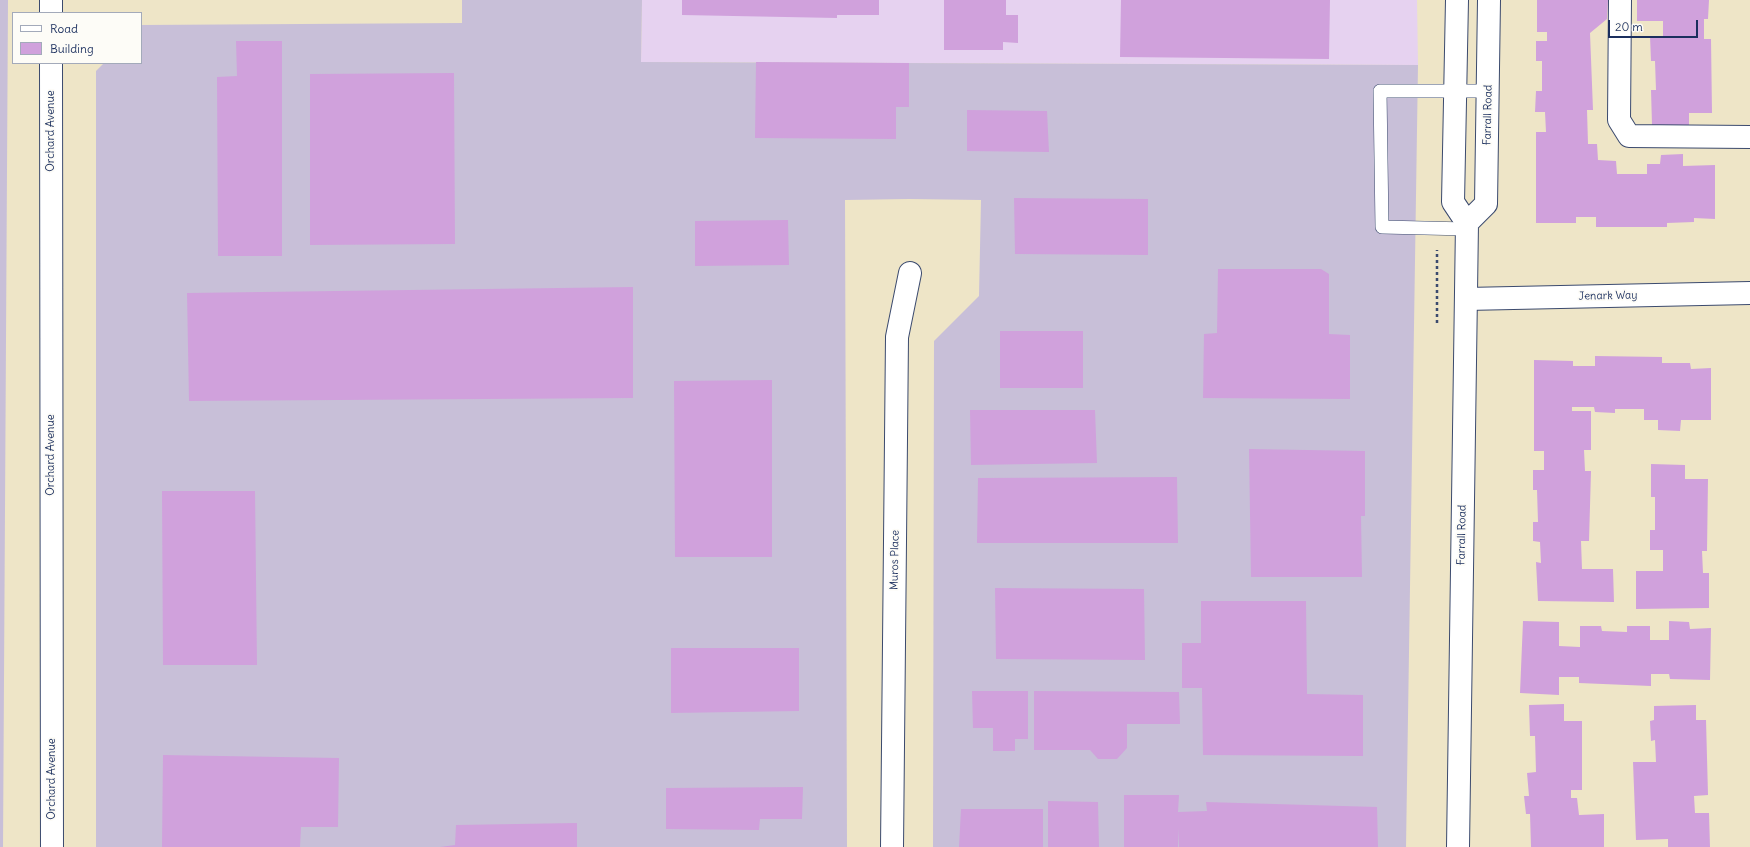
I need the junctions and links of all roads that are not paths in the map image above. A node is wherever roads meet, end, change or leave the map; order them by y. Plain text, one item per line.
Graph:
1 (50, 0) edge
2 (1457, 0) edge
3 (1489, 0) edge
4 (1620, 0) edge
5 (50, 12) edge
6 (51, 64) edge
7 (1455, 90) junction
8 (1488, 90) junction
9 (1750, 137) edge
10 (1467, 226) junction
11 (910, 273) dead end
12 (1750, 293) edge
13 (1466, 299) junction
14 (52, 847) edge
15 (892, 847) edge
16 (1458, 847) edge

1 - 5 street
2 - 7 street
3 - 8 street, Farrall Road
4 - 9 street
6 - 14 street, Orchard Avenue
7 - 8 lane
7 - 10 street
7 - 10 lane
8 - 10 street, Farrall Road
10 - 13 street, Farrall Road
11 - 15 street, Muros Place
12 - 13 street, Jenark Way
13 - 16 street, Farrall Road

